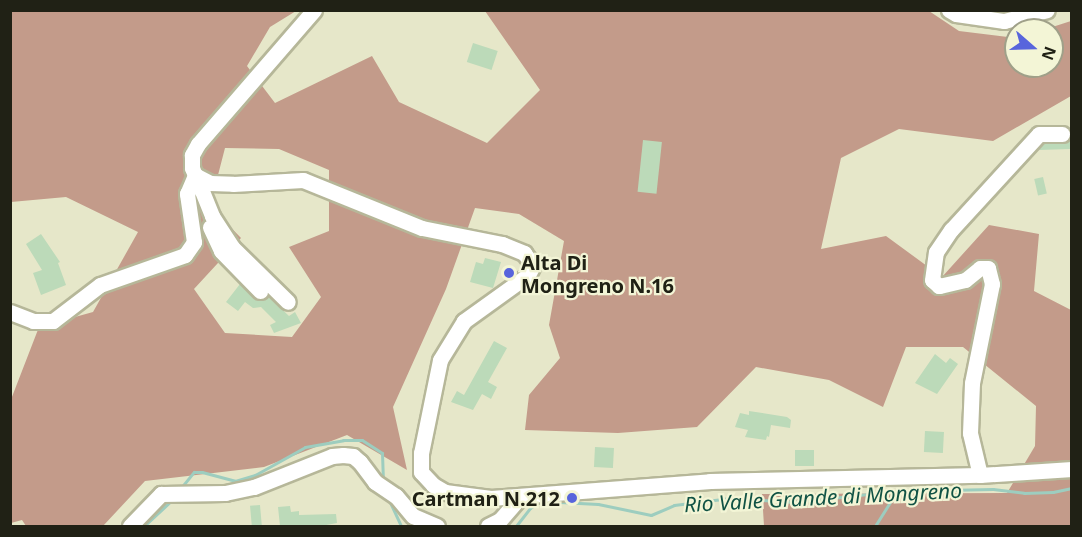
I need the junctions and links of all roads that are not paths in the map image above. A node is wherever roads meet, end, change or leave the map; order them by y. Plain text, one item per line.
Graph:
1 (314, 10) edge
2 (949, 10) edge
3 (1047, 10) edge
4 (1062, 134) dead end
5 (197, 180) junction
6 (260, 291) dead end
7 (288, 302) dead end
8 (10, 312) edge
9 (1071, 469) edge
10 (980, 475) junction
11 (520, 497) junction
12 (130, 526) edge
13 (437, 526) edge
14 (488, 526) edge

1 - 5 street
2 - 3 street
4 - 10 street
5 - 6 street
5 - 7 street
5 - 8 street
5 - 11 street
9 - 10 street
10 - 11 street
11 - 14 street
12 - 13 street

